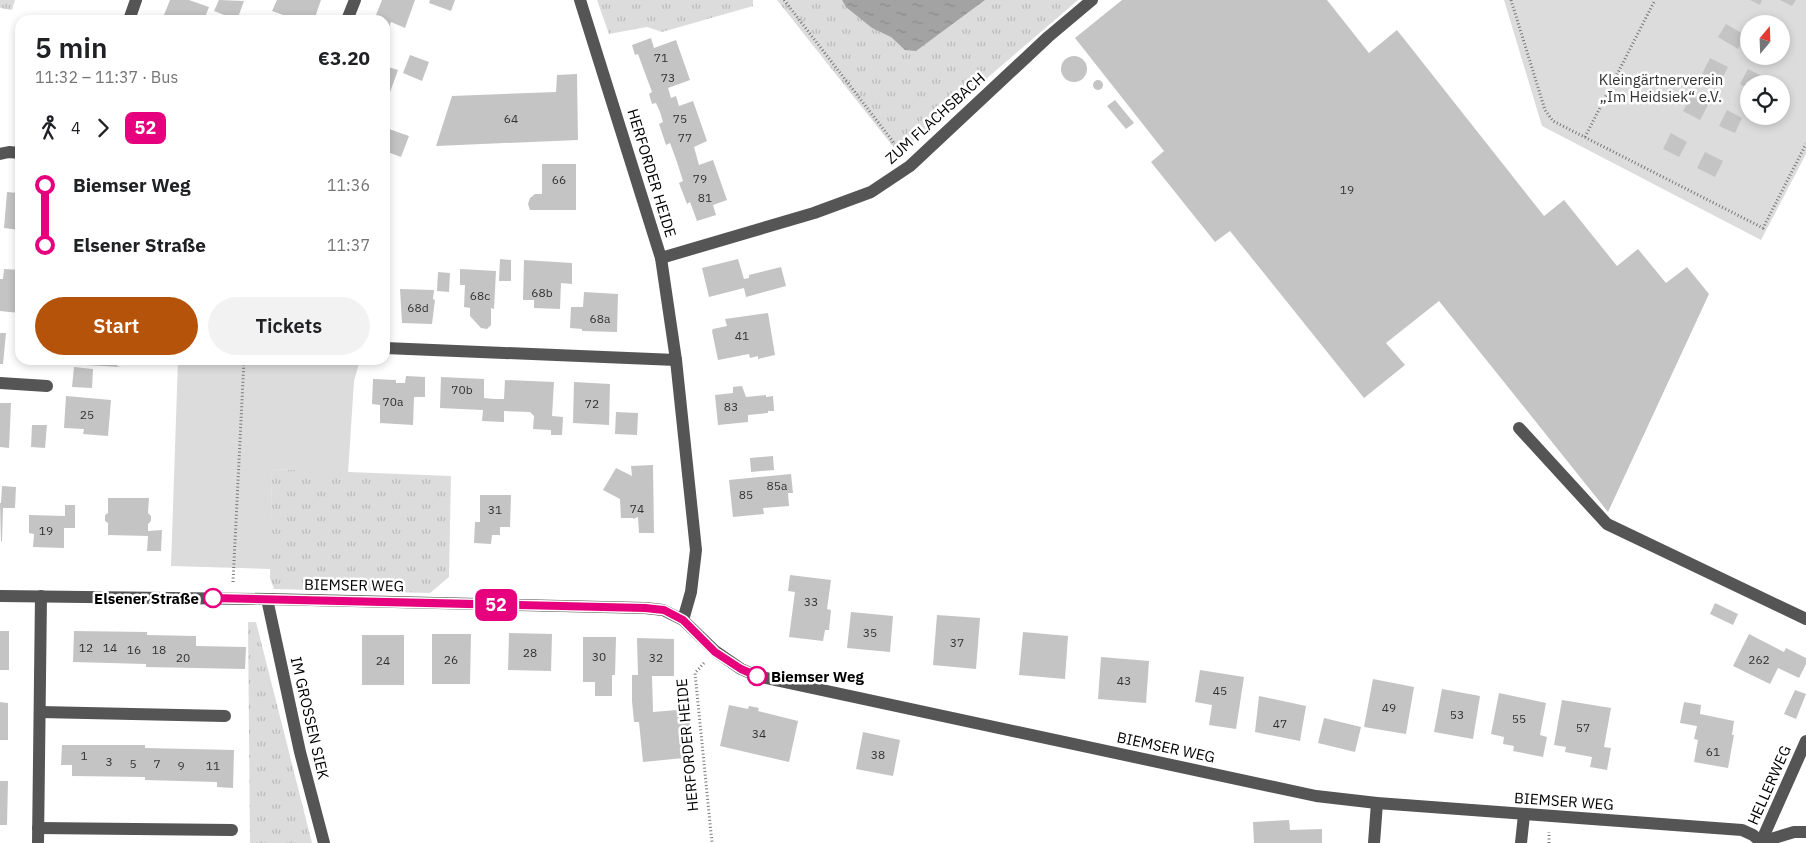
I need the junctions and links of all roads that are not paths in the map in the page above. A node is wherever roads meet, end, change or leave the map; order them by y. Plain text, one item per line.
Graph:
1 (136, 0) edge
2 (355, 0) edge
3 (580, 0) edge
4 (1092, 0) edge
5 (131, 15) edge
6 (349, 15) edge
7 (15, 153) edge
8 (0, 154) edge
9 (661, 258) junction
10 (390, 348) edge
11 (676, 360) junction
12 (0, 383) edge
13 (47, 386) dead end
14 (1519, 428) dead end
15 (0, 596) edge
16 (41, 596) junction
17 (267, 599) junction
18 (1806, 619) edge
19 (683, 620) junction
20 (40, 712) junction
21 (225, 716) dead end
22 (1806, 741) edge
23 (1376, 803) junction
24 (1524, 814) junction
25 (38, 828) junction
26 (232, 830) dead end
27 (1806, 832) edge
28 (38, 843) edge
29 (324, 843) edge
30 (1374, 843) edge
31 (1522, 843) edge
32 (1762, 843) edge

1 - 5 street
2 - 6 street
3 - 9 street, HERFORDER HEIDE
4 - 9 street, ZUM FLACHSBACH
7 - 8 street
9 - 11 street, HERFORDER HEIDE
10 - 11 street
11 - 19 street, HERFORDER HEIDE
12 - 13 street
14 - 18 street
15 - 16 street, BIEMSER WEG
16 - 17 street, BIEMSER WEG
16 - 20 street
17 - 19 street, BIEMSER WEG
17 - 29 street, IM GROSSEN SIEK
19 - 23 street, BIEMSER WEG
20 - 21 street
20 - 25 street
22 - 32 street, HELLERWEG
23 - 24 street, BIEMSER WEG
23 - 30 street
24 - 31 street
24 - 32 street, BIEMSER WEG
25 - 26 street
25 - 28 street
27 - 32 street

